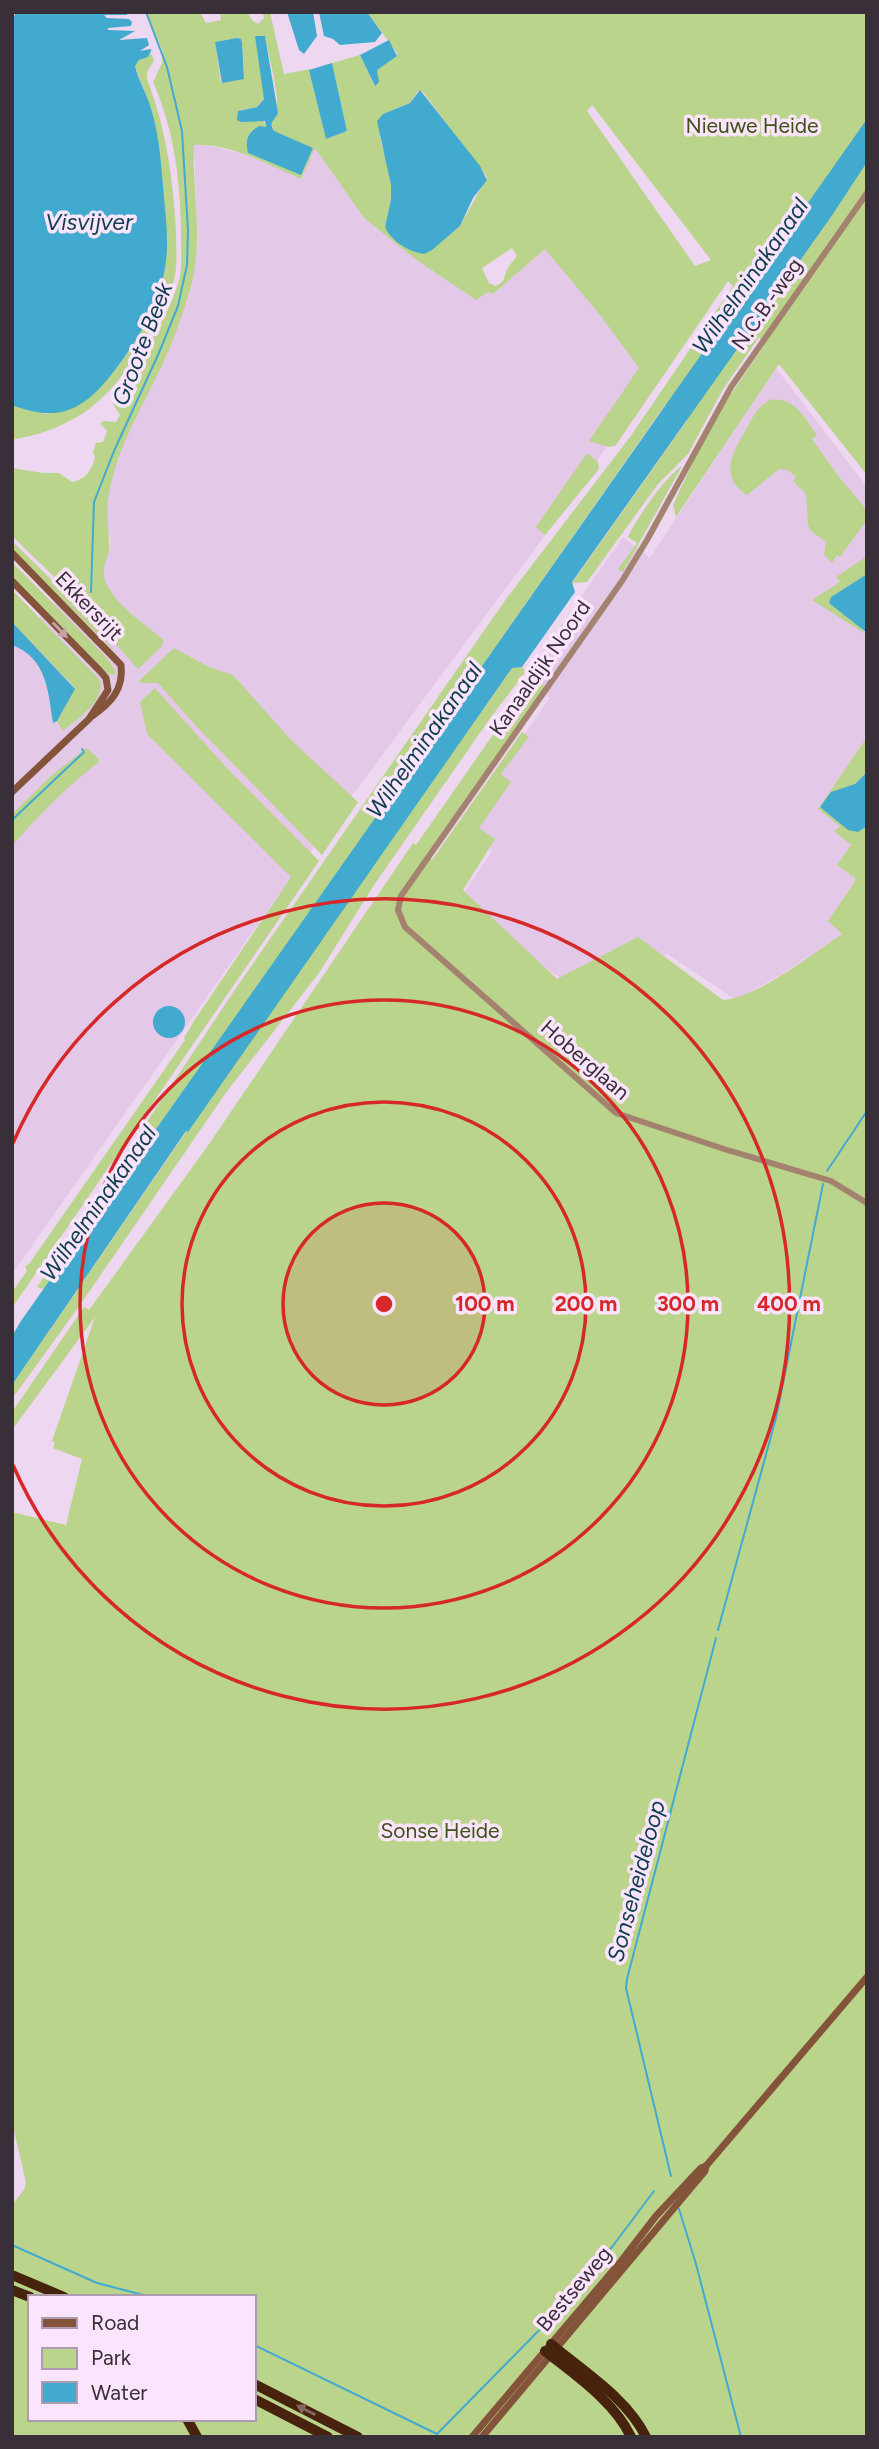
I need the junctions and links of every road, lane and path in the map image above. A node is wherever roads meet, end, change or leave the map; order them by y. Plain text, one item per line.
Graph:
1 (867, 193) edge
2 (701, 439) joint
3 (12, 553) edge
4 (12, 581) edge
5 (89, 719) junction
6 (12, 792) edge
7 (398, 910) joint
8 (867, 1203) edge
9 (867, 1977) edge
10 (706, 2166) junction
11 (12, 2275) edge
12 (59, 2295) edge
13 (550, 2349) junction
14 (256, 2385) edge
15 (256, 2400) edge
16 (188, 2421) edge
17 (197, 2437) edge
18 (328, 2437) edge
19 (358, 2437) edge
20 (471, 2437) edge
21 (482, 2437) edge
22 (631, 2437) edge
23 (646, 2437) edge

1 - 2 street, N.C.B.-weg
2 - 7 street, Kanaaldijk Noord
3 - 5 main road, Ekkersrijt
4 -> 5 main road, Ekkersrijt
5 - 6 main road, Ekkersrijt
7 - 8 street, Hoberglaan
9 - 10 main road, Bestseweg
10 - 13 main road, Bestseweg
10 - 13 main road, Bestseweg
11 - 12 highway
13 - 20 main road, Bestseweg
13 - 21 main road, Bestseweg
13 - 22 highway
13 - 23 highway
19 -> 14 highway
15 - 18 highway
16 - 17 highway

